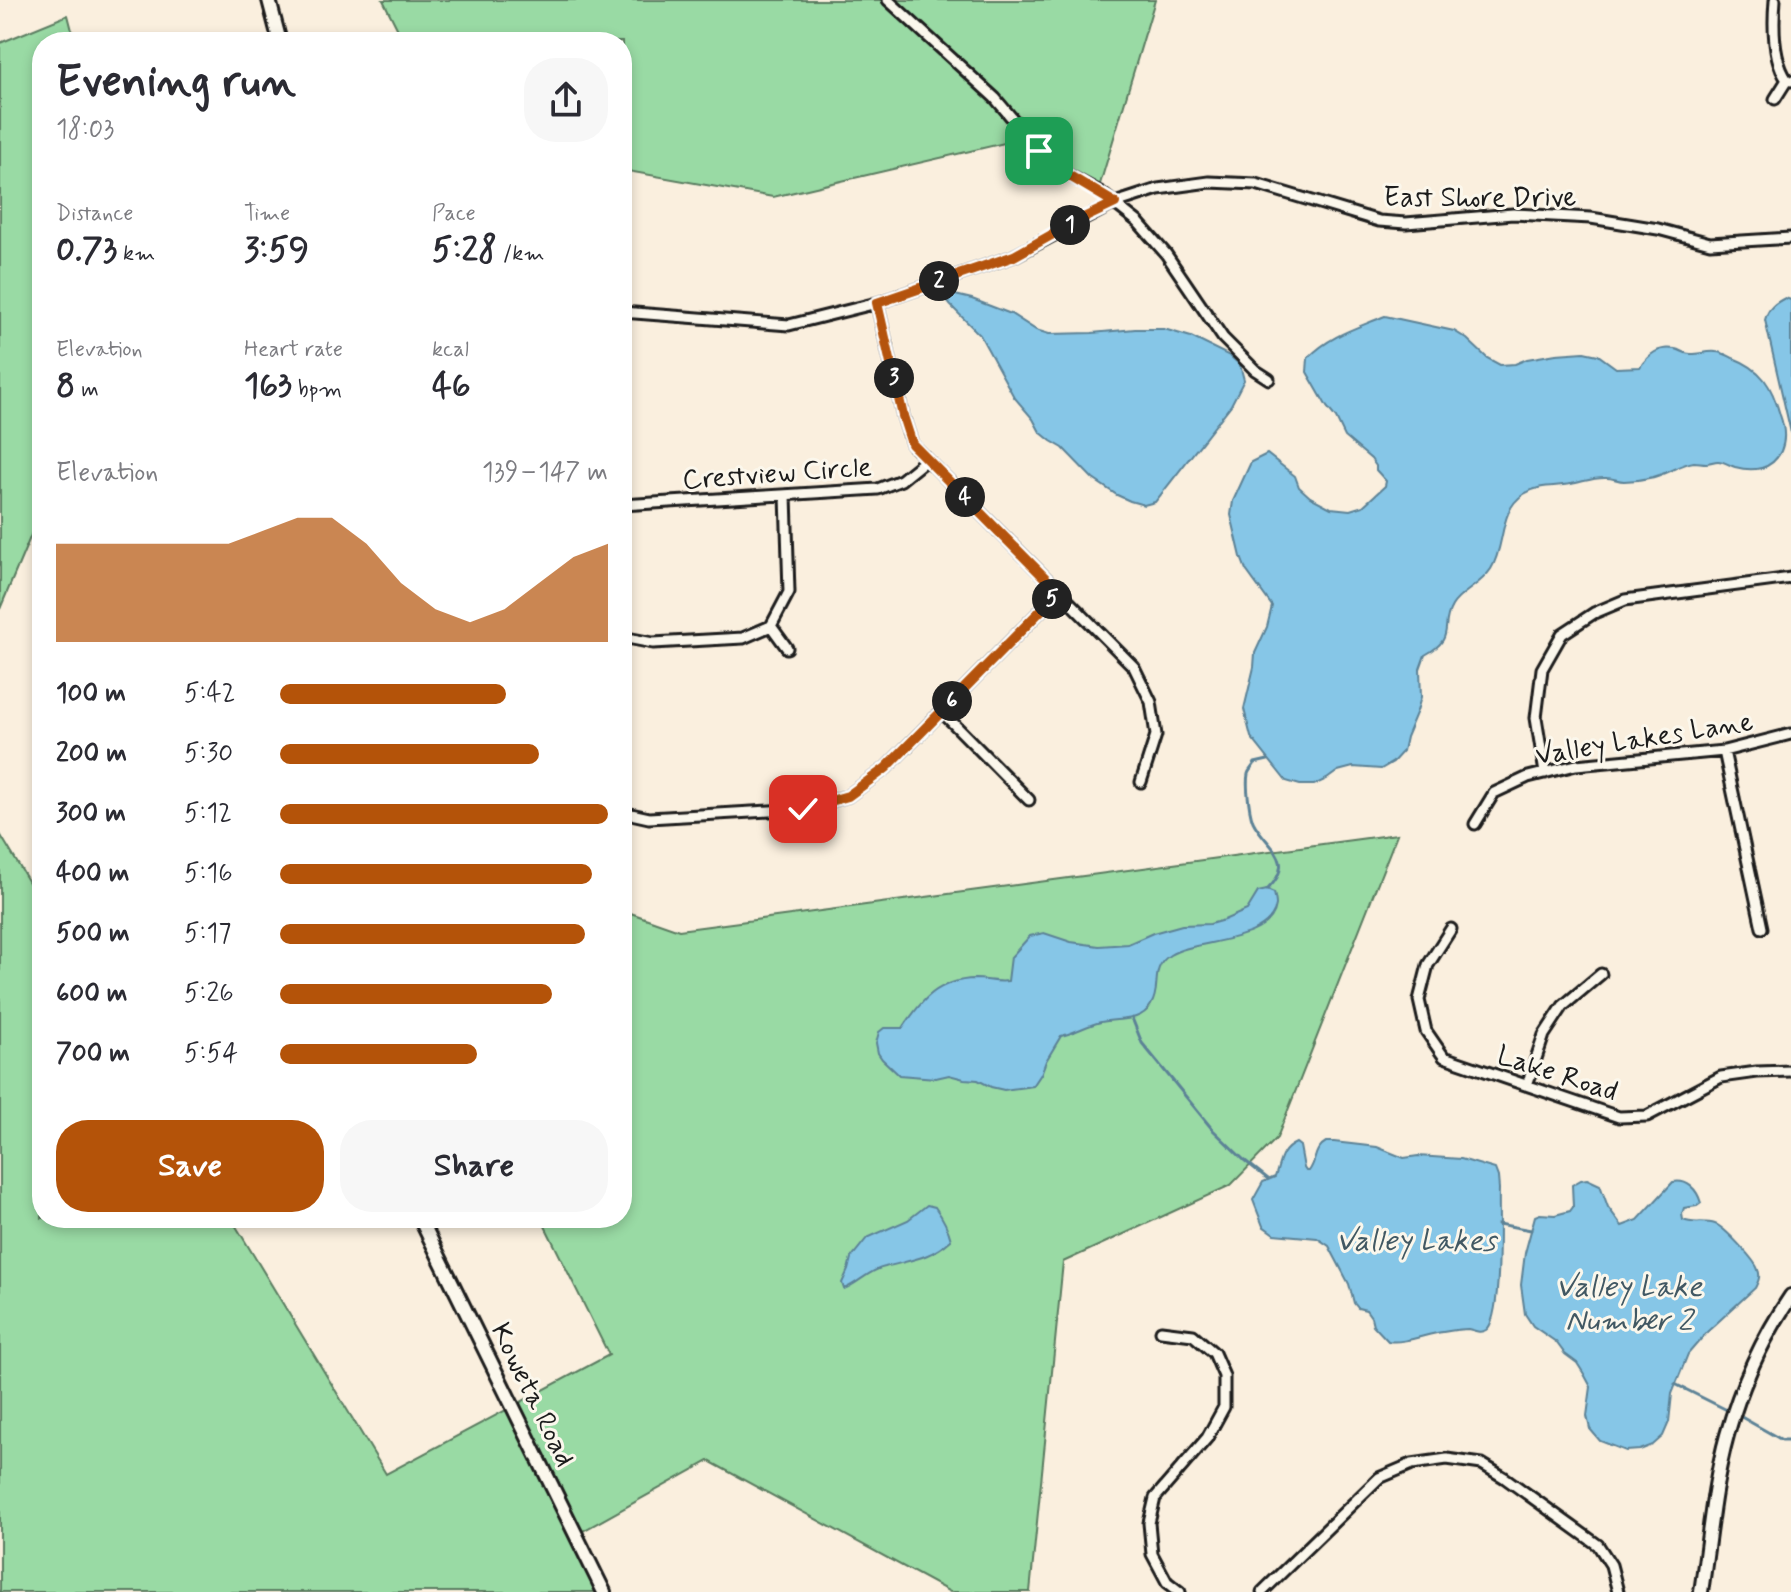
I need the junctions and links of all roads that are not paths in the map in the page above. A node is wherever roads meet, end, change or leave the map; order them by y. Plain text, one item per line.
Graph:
1 (269, 0) edge
2 (888, 0) edge
3 (1775, 0) edge
4 (277, 32) edge
5 (1789, 81) edge
6 (1775, 99) dead end
7 (1115, 203) junction
8 (1791, 238) edge
9 (877, 303) junction
10 (632, 313) edge
11 (1269, 379) dead end
12 (927, 459) junction
13 (786, 495) junction
14 (632, 504) edge
15 (1791, 578) edge
16 (1059, 592) junction
17 (771, 626) junction
18 (632, 639) edge
19 (787, 648) dead end
20 (941, 711) junction
21 (1791, 734) edge
22 (1724, 751) junction
23 (1545, 773) junction
24 (1141, 782) dead end
25 (1029, 800) dead end
26 (632, 814) edge
27 (1475, 824) dead end
28 (1762, 928) dead end
29 (1451, 929) dead end
30 (1601, 974) dead end
31 (1791, 1071) edge
32 (1527, 1085) junction
33 (425, 1228) edge
34 (1791, 1296) edge
35 (1161, 1331) dead end
36 (604, 1592) edge
37 (1180, 1592) edge
38 (1262, 1592) edge
39 (1618, 1592) edge
40 (1701, 1592) edge

1 - 4 street
2 - 7 street
3 - 5 street
5 - 6 street
7 - 8 street, East Shore Drive
7 - 9 street, East Shore Drive
7 - 11 street
9 - 10 street, East Shore Drive
9 - 12 street
12 - 13 street, Crestview Circle
12 - 16 street
13 - 14 street, Crestview Circle
13 - 17 street
15 - 23 street
16 - 20 street
16 - 24 street
17 - 18 street
17 - 19 street
20 - 25 street
20 - 26 street
21 - 22 street, Valley Lakes Lane
22 - 23 street, Valley Lakes Lane
22 - 28 street
23 - 27 street, Valley Lakes Lane
29 - 32 street, Lake Road
30 - 32 street
31 - 32 street, Lake Road
33 - 36 street, Koweta Road
34 - 40 street
35 - 37 street
38 - 39 street

